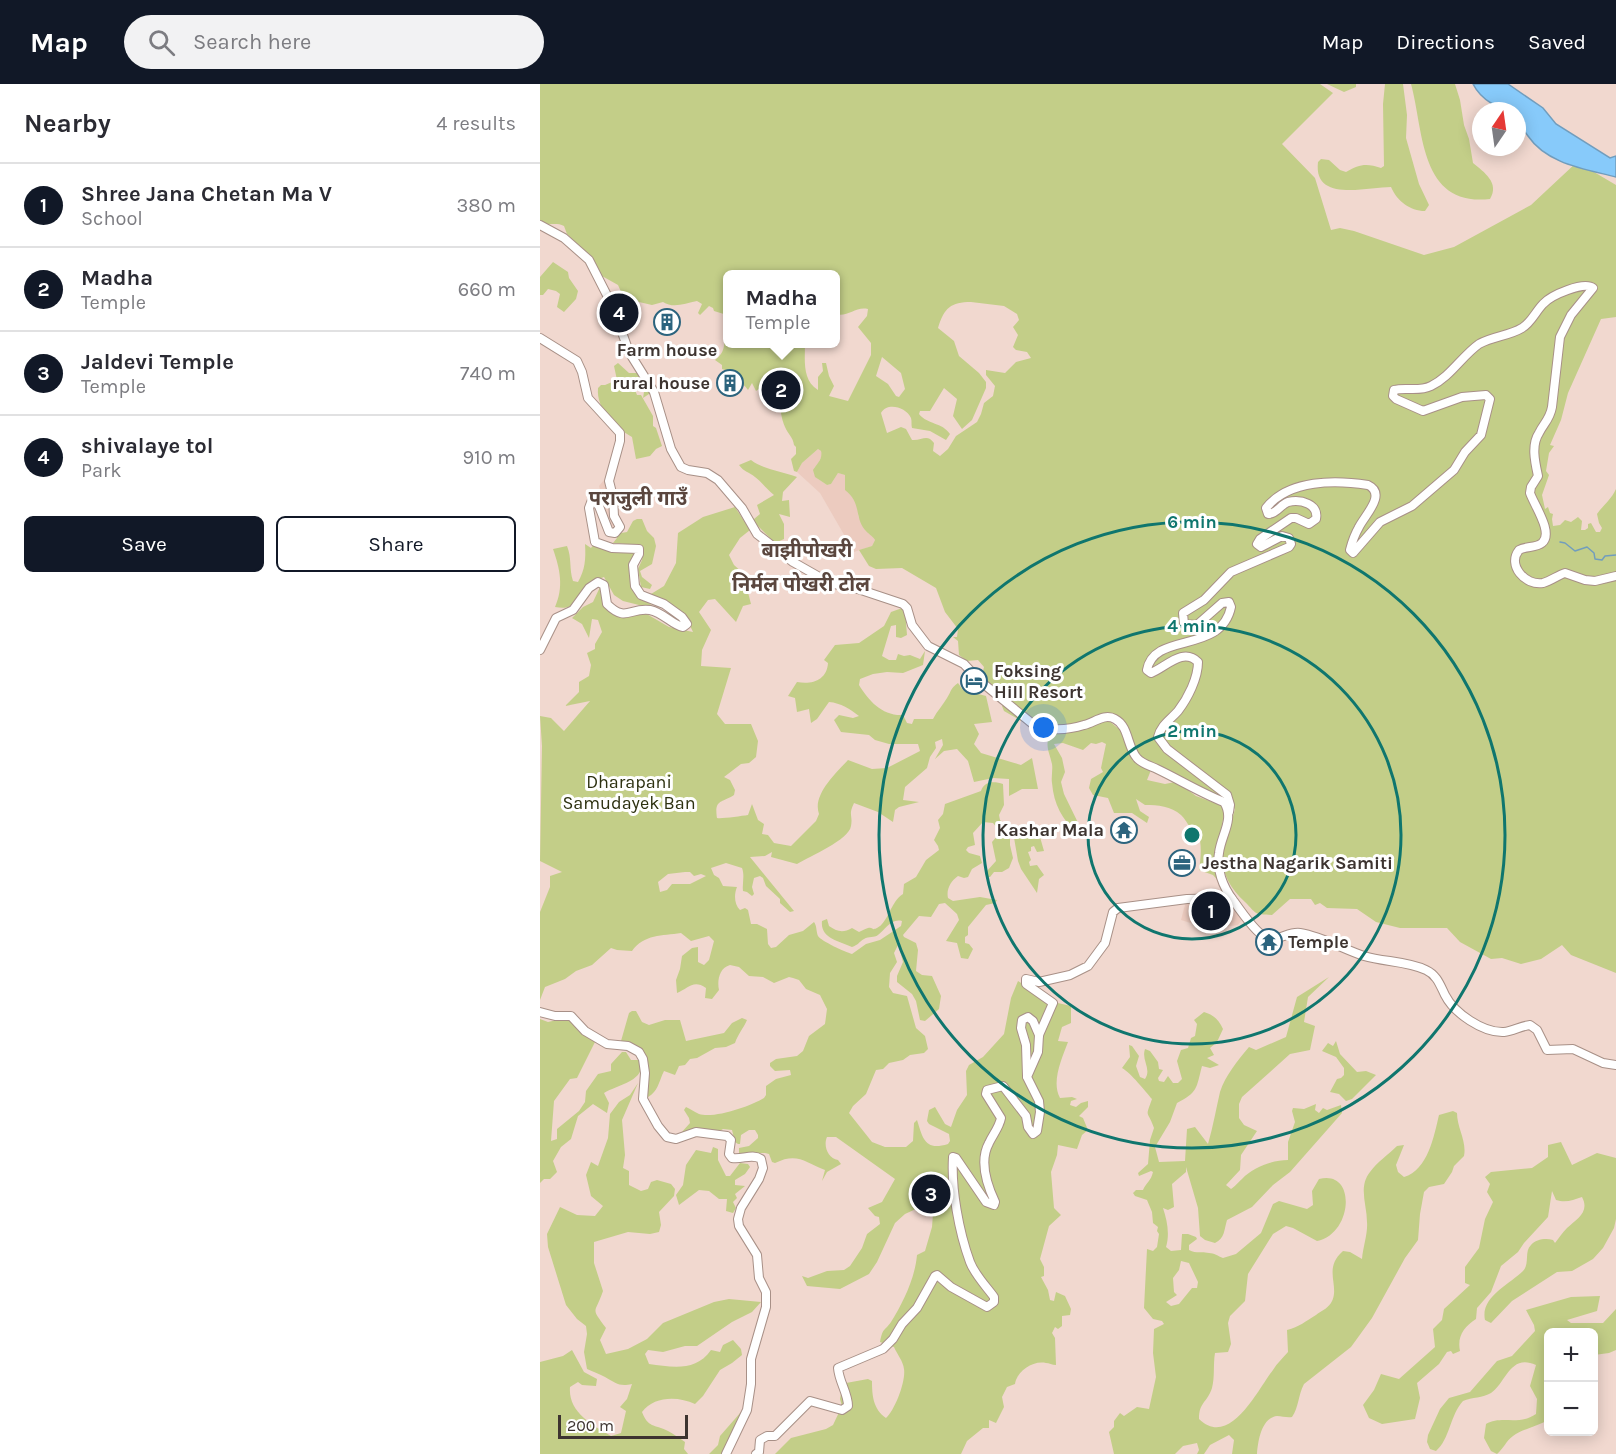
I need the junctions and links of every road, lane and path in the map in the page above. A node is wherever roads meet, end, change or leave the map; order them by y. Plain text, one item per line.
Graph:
1 (540, 225) edge
2 (540, 338) edge
3 (1616, 576) edge
4 (540, 650) edge
5 (1229, 812) junction
6 (1231, 898) junction
7 (540, 1012) edge
8 (1039, 1035) junction
9 (1616, 1065) edge
10 (1027, 1077) junction
11 (726, 1454) edge
12 (756, 1454) edge

1 - 5 main road
2 - 4 main road
3 - 5 main road
5 - 6 main road
6 - 8 main road
6 - 9 main road
7 - 11 main road
8 - 10 main road
8 - 10 main road
10 - 12 main road

